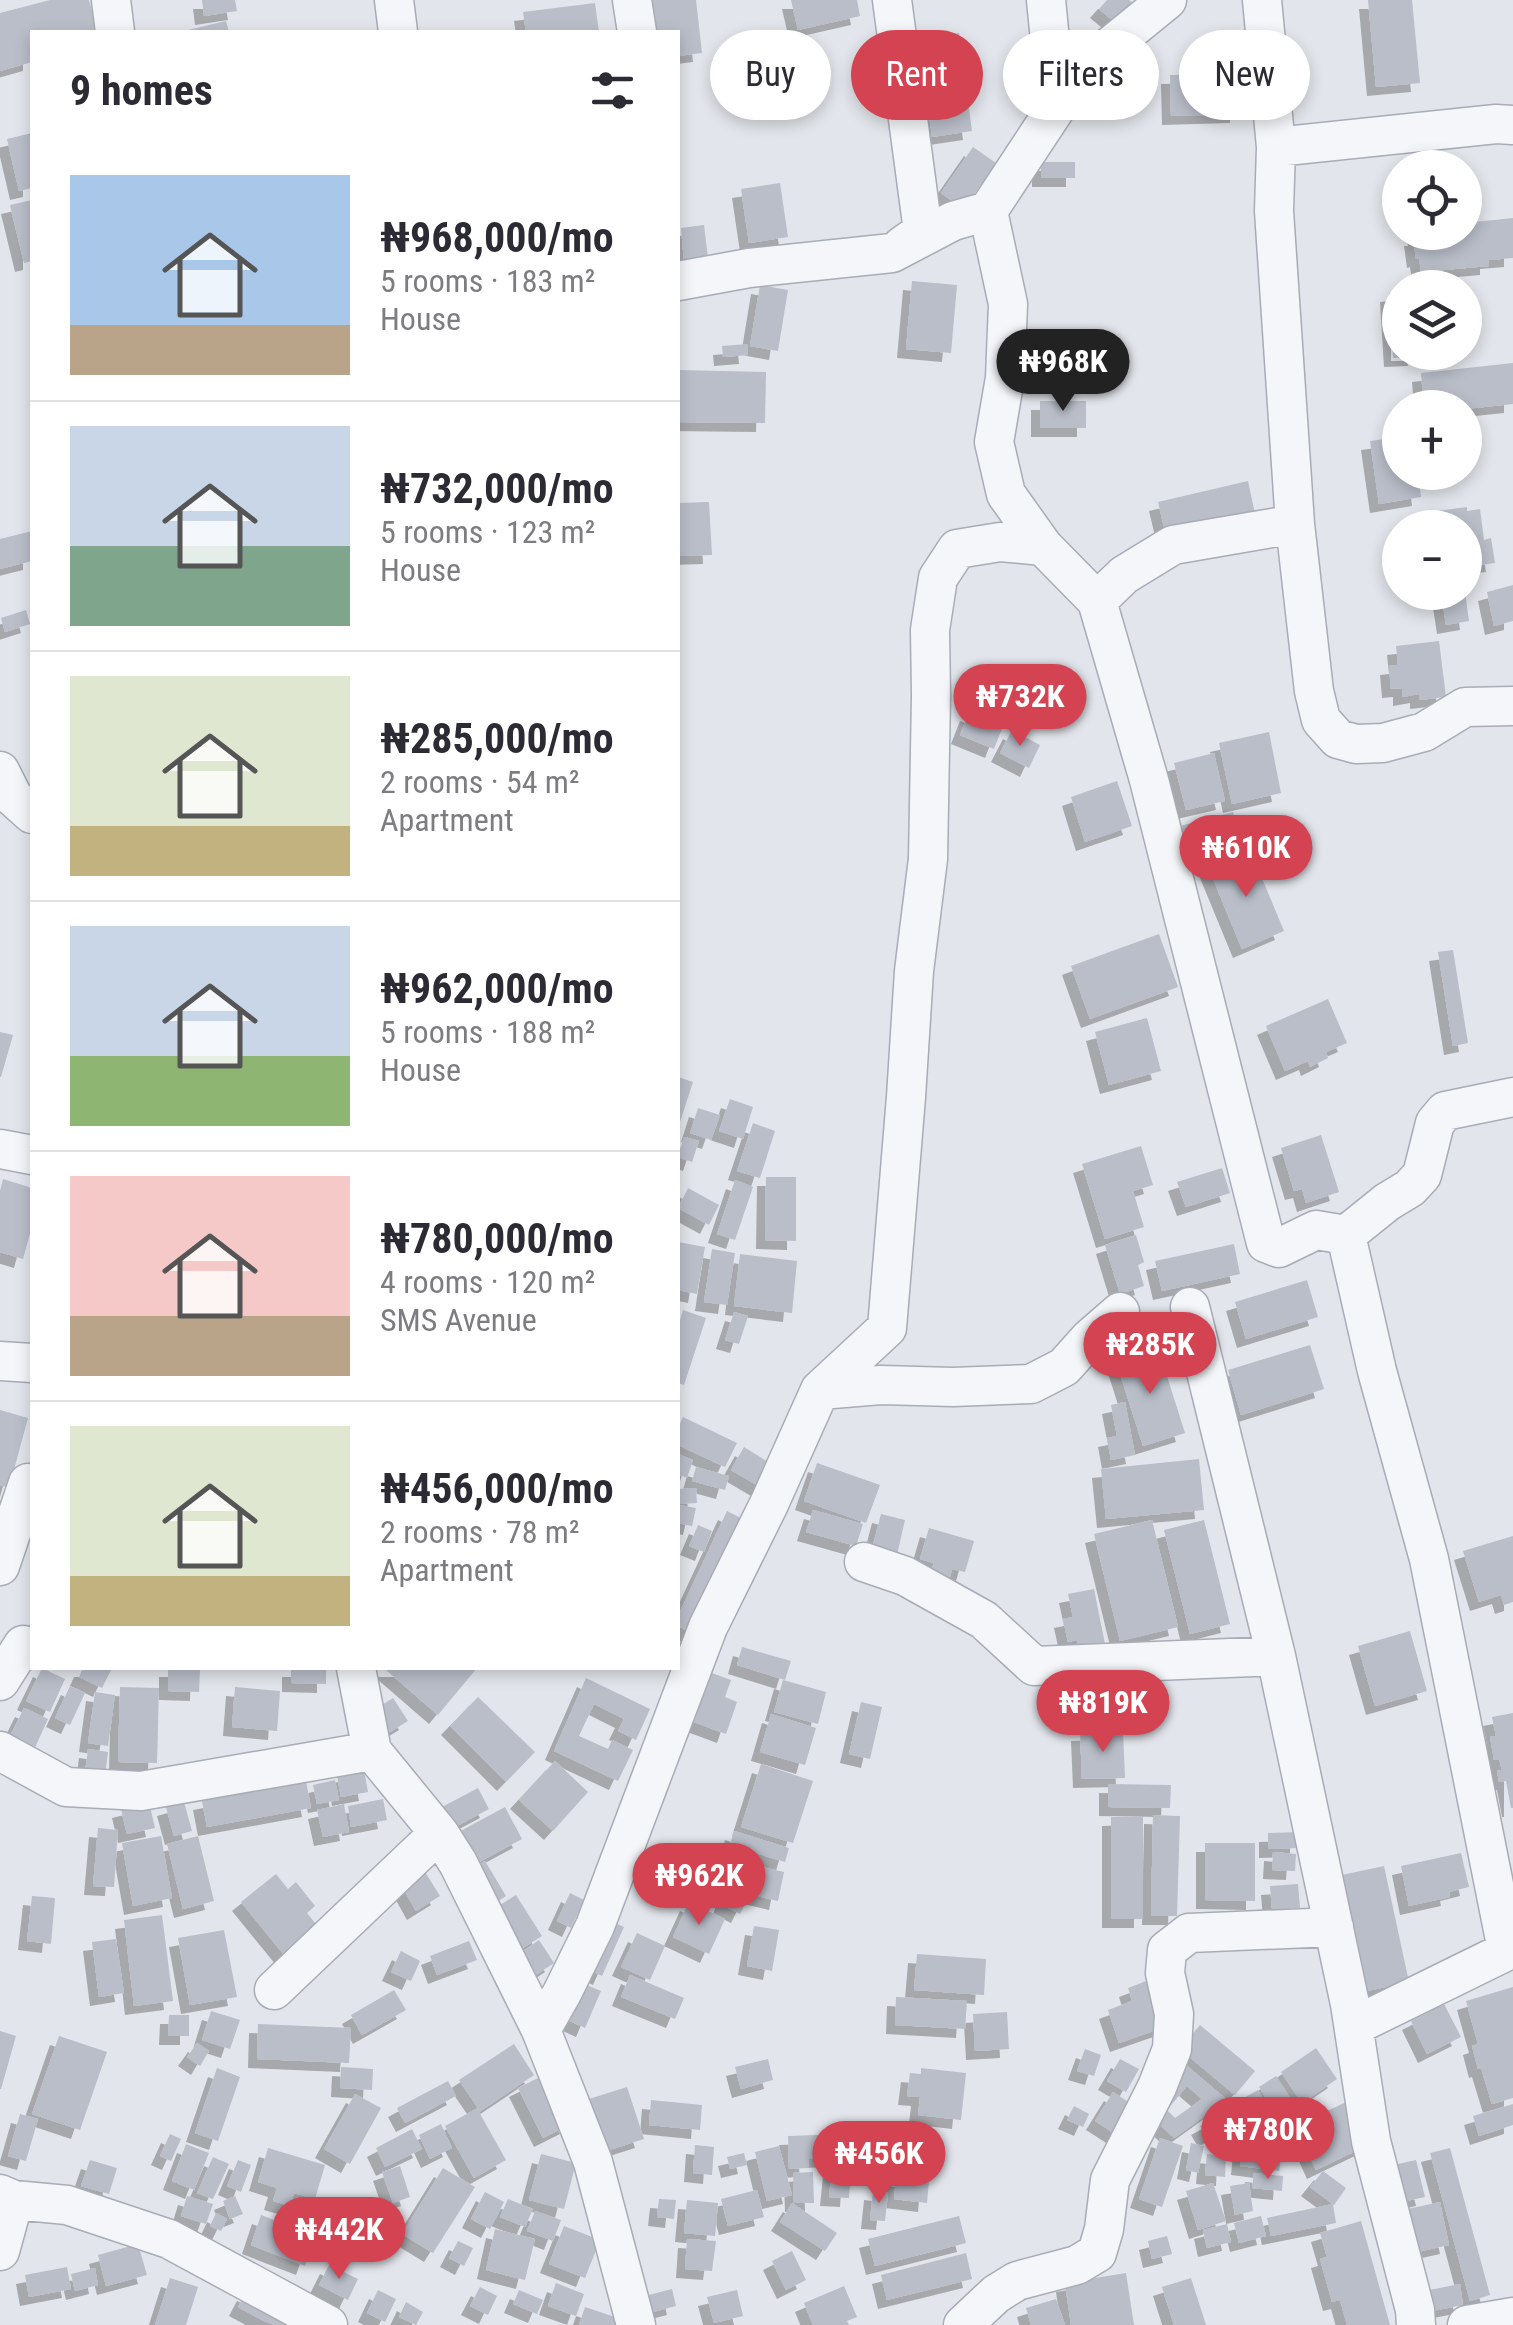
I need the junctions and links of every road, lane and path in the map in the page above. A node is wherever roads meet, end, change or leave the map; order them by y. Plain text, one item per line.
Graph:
1 (112, 0) edge
2 (394, 0) edge
3 (632, 0) edge
4 (892, 0) edge
5 (1046, 0) edge
6 (1167, 0) edge
7 (1262, 0) edge
8 (115, 30) edge
9 (398, 30) edge
10 (637, 30) edge
11 (1049, 30) edge
12 (1131, 30) edge
13 (1049, 120) edge
14 (1513, 126) edge
15 (1276, 147) junction
16 (988, 211) junction
17 (892, 254) junction
18 (680, 282) edge
19 (1295, 524) junction
20 (1043, 546) junction
21 (1097, 601) junction
22 (1513, 706) edge
23 (1513, 1097) edge
24 (0, 1149) edge
25 (30, 1155) edge
26 (1346, 1234) junction
27 (1190, 1307) dead end
28 (1120, 1312) dead end
29 (0, 1360) edge
30 (30, 1363) edge
31 (820, 1390) junction
32 (28, 1483) dead end
33 (864, 1562) dead end
34 (0, 1566) edge
35 (24, 1645) dead end
36 (1276, 1656) junction
37 (356, 1670) edge
38 (0, 1681) edge
39 (372, 1751) junction
40 (0, 1752) edge
41 (440, 1833) junction
42 (1334, 1927) junction
43 (1510, 1949) edge
44 (274, 1990) dead end
45 (1354, 2026) junction
46 (541, 2030) junction
47 (7, 2197) edge
48 (0, 2251) edge
49 (1513, 2317) edge
50 (328, 2325) edge
51 (636, 2325) edge
52 (963, 2325) edge
53 (1416, 2325) edge
54 (1467, 2325) edge

1 - 8 street
2 - 9 street
3 - 10 street
4 - 17 street
5 - 11 street
6 - 12 street
7 - 15 street
13 - 16 street
14 - 15 street
15 - 19 street
16 - 17 street
16 - 20 street
17 - 18 street
19 - 21 street
19 - 22 street
20 - 21 street
20 - 31 street
21 - 26 street
23 - 26 street
24 - 25 street
26 - 43 street
27 - 36 street
28 - 31 street
29 - 30 street
31 - 46 street
32 - 34 street
33 - 36 street
35 - 38 street
36 - 42 street
37 - 39 street
39 - 40 street
39 - 41 street
41 - 44 street
41 - 46 street
42 - 45 street
42 - 52 street
43 - 45 street
45 - 53 street
46 - 51 street
47 - 48 street
47 - 50 street
49 - 54 street

